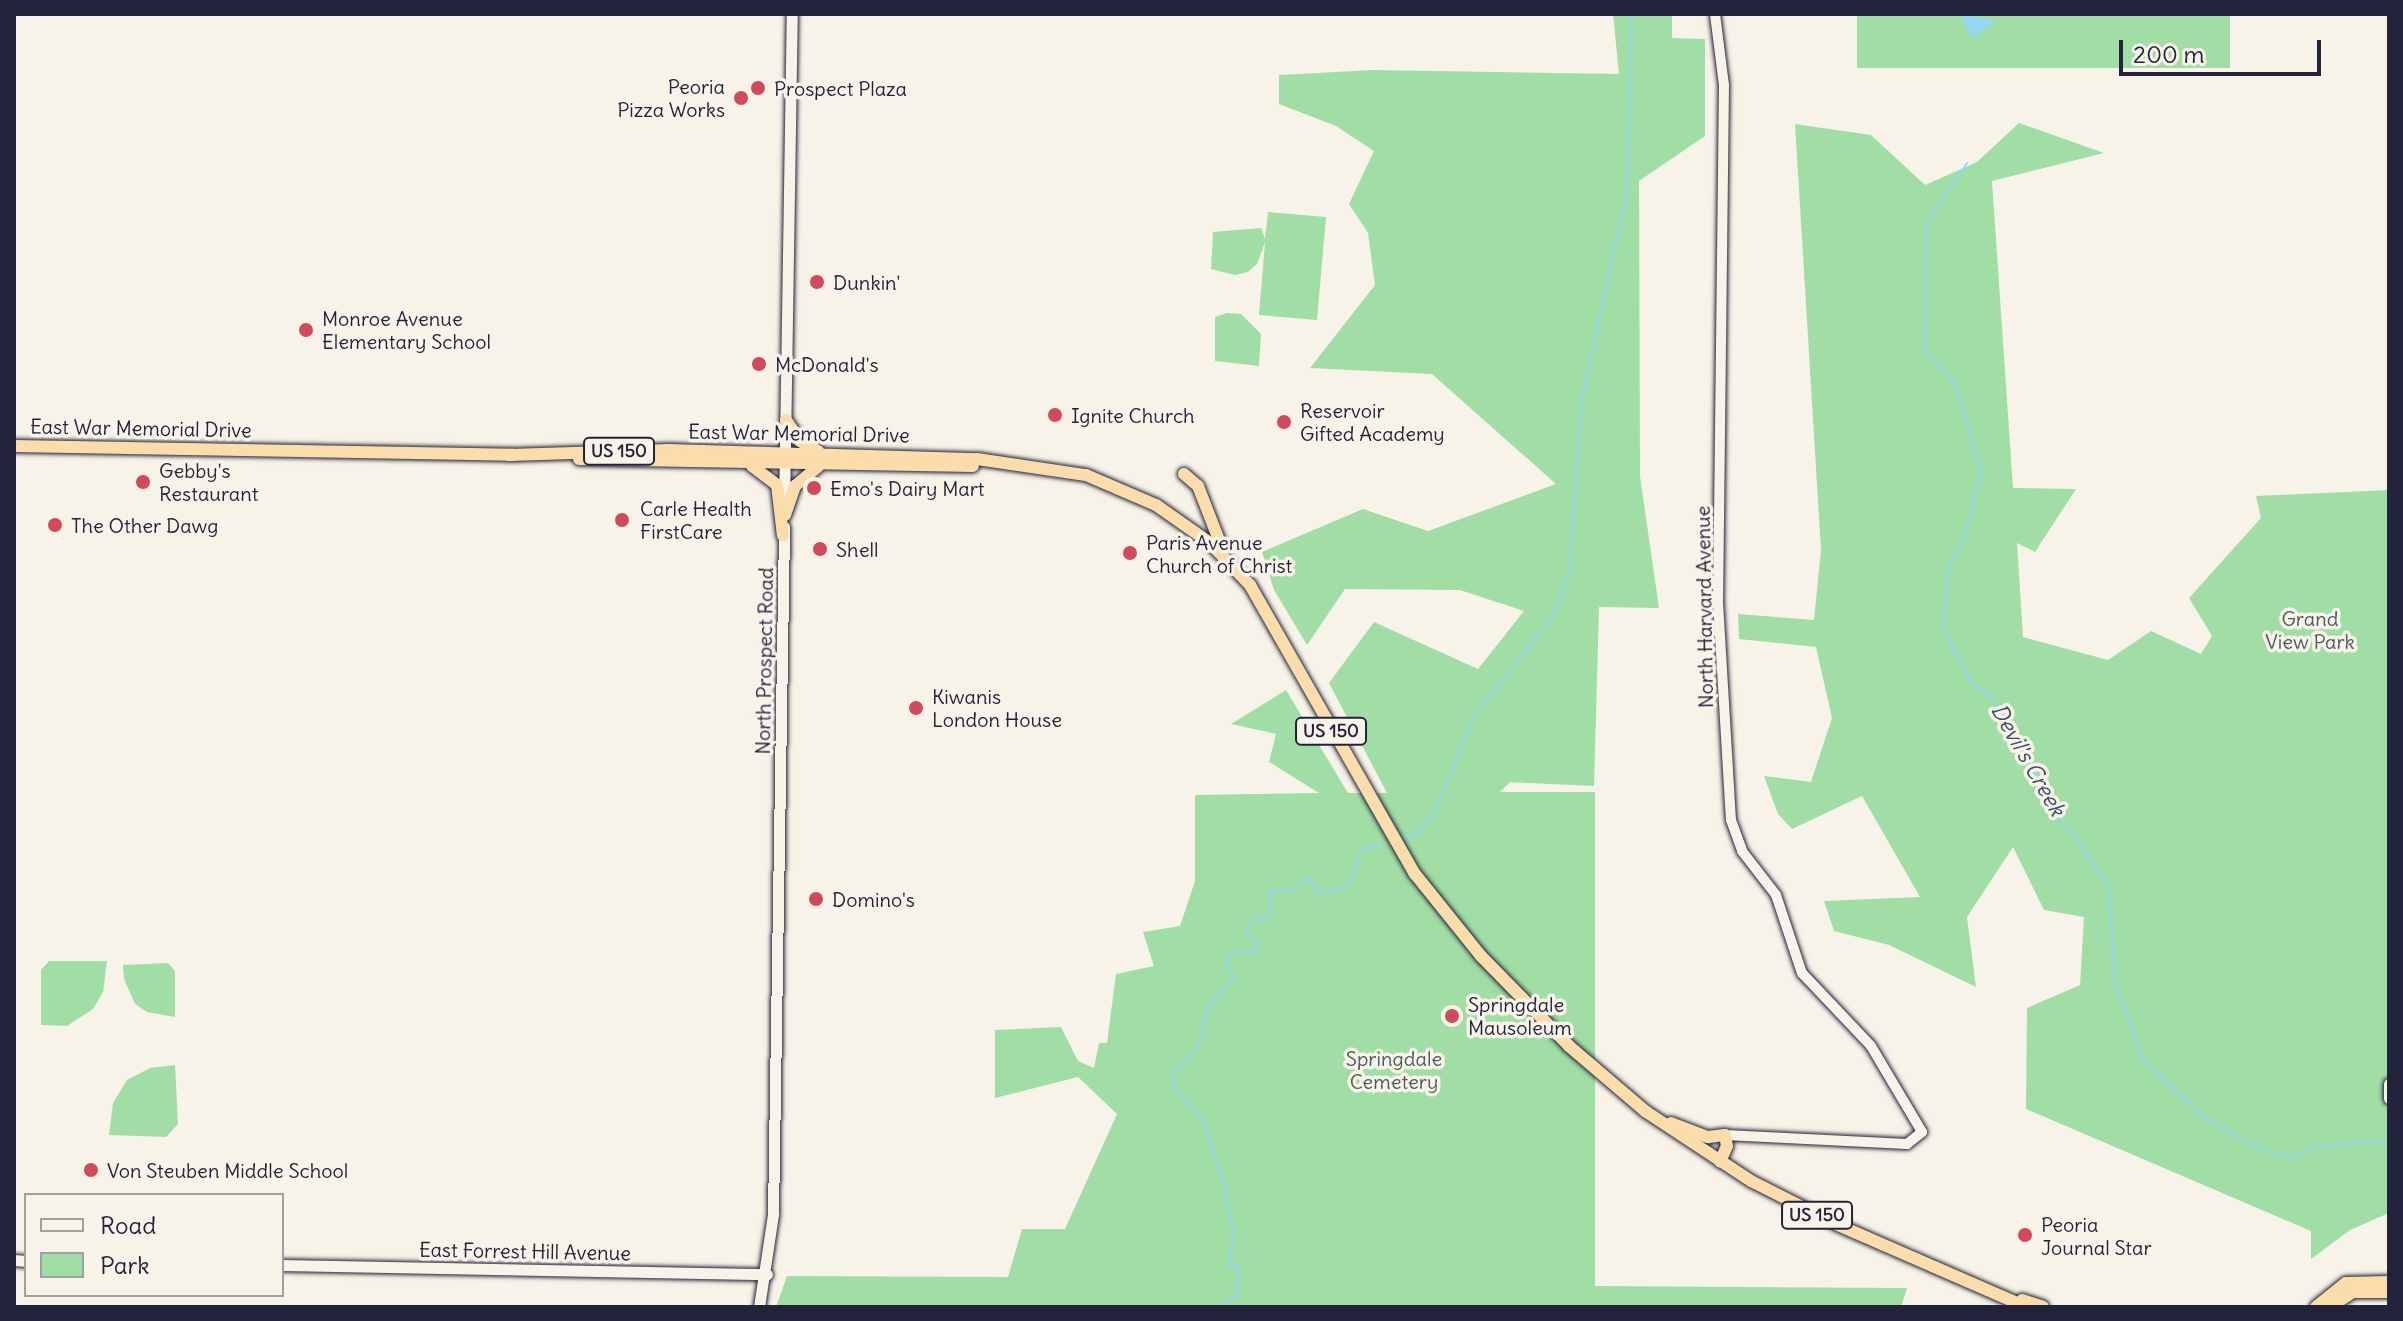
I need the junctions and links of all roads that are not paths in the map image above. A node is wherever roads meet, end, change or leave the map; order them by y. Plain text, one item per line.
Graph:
1 (792, 14) edge
2 (1715, 14) edge
3 (786, 420) junction
4 (14, 446) edge
5 (821, 452) junction
6 (508, 455) junction
7 (785, 458) junction
8 (693, 462) junction
9 (836, 465) junction
10 (1040, 467) junction
11 (1184, 474) dead end
12 (784, 522) junction
13 (783, 536) junction
14 (1235, 567) junction
15 (2389, 1084) edge
16 (2389, 1099) edge
17 (1631, 1100) junction
18 (1739, 1139) joint
19 (1726, 1140) junction
20 (1720, 1162) junction
21 (284, 1265) edge
22 (767, 1274) junction
23 (2389, 1282) edge
24 (1996, 1291) junction
25 (2389, 1292) edge
26 (759, 1307) edge
27 (2027, 1307) edge
28 (2043, 1307) edge
29 (2316, 1307) edge
30 (2330, 1307) edge

1 - 3 main road, North Prospect Road
2 - 18 street, North Harvard Avenue
3 - 5 highway
3 - 7 main road, North Prospect Road
4 - 6 highway, East War Memorial Drive / US 150
5 - 7 highway, East War Memorial Drive / US 150
5 - 10 highway, East War Memorial Drive / US 150
6 - 7 highway, East War Memorial Drive / US 150
6 - 8 highway, East War Memorial Drive / US 150
7 - 8 highway, East War Memorial Drive / US 150
7 - 9 highway, East War Memorial Drive / US 150
7 - 12 main road, North Prospect Road
8 - 13 highway
9 - 10 highway, East War Memorial Drive / US 150
9 - 12 highway
10 - 14 highway, East War Memorial Drive / US 150
11 - 14 highway
12 - 13 main road, North Prospect Road
13 - 22 main road, North Prospect Road
14 - 17 highway, East War Memorial Drive / US 150
15 - 16 street
17 - 19 highway
17 - 20 highway, East War Memorial Drive / US 150
18 - 19 highway
19 - 20 highway
20 - 24 highway, East War Memorial Drive / US 150
21 - 22 main road, East Forrest Hill Avenue
22 - 26 main road, North Prospect Road
23 - 29 highway
24 - 27 highway, East War Memorial Drive / US 150
24 - 28 highway, East War Memorial Drive / US 150
25 - 30 highway

